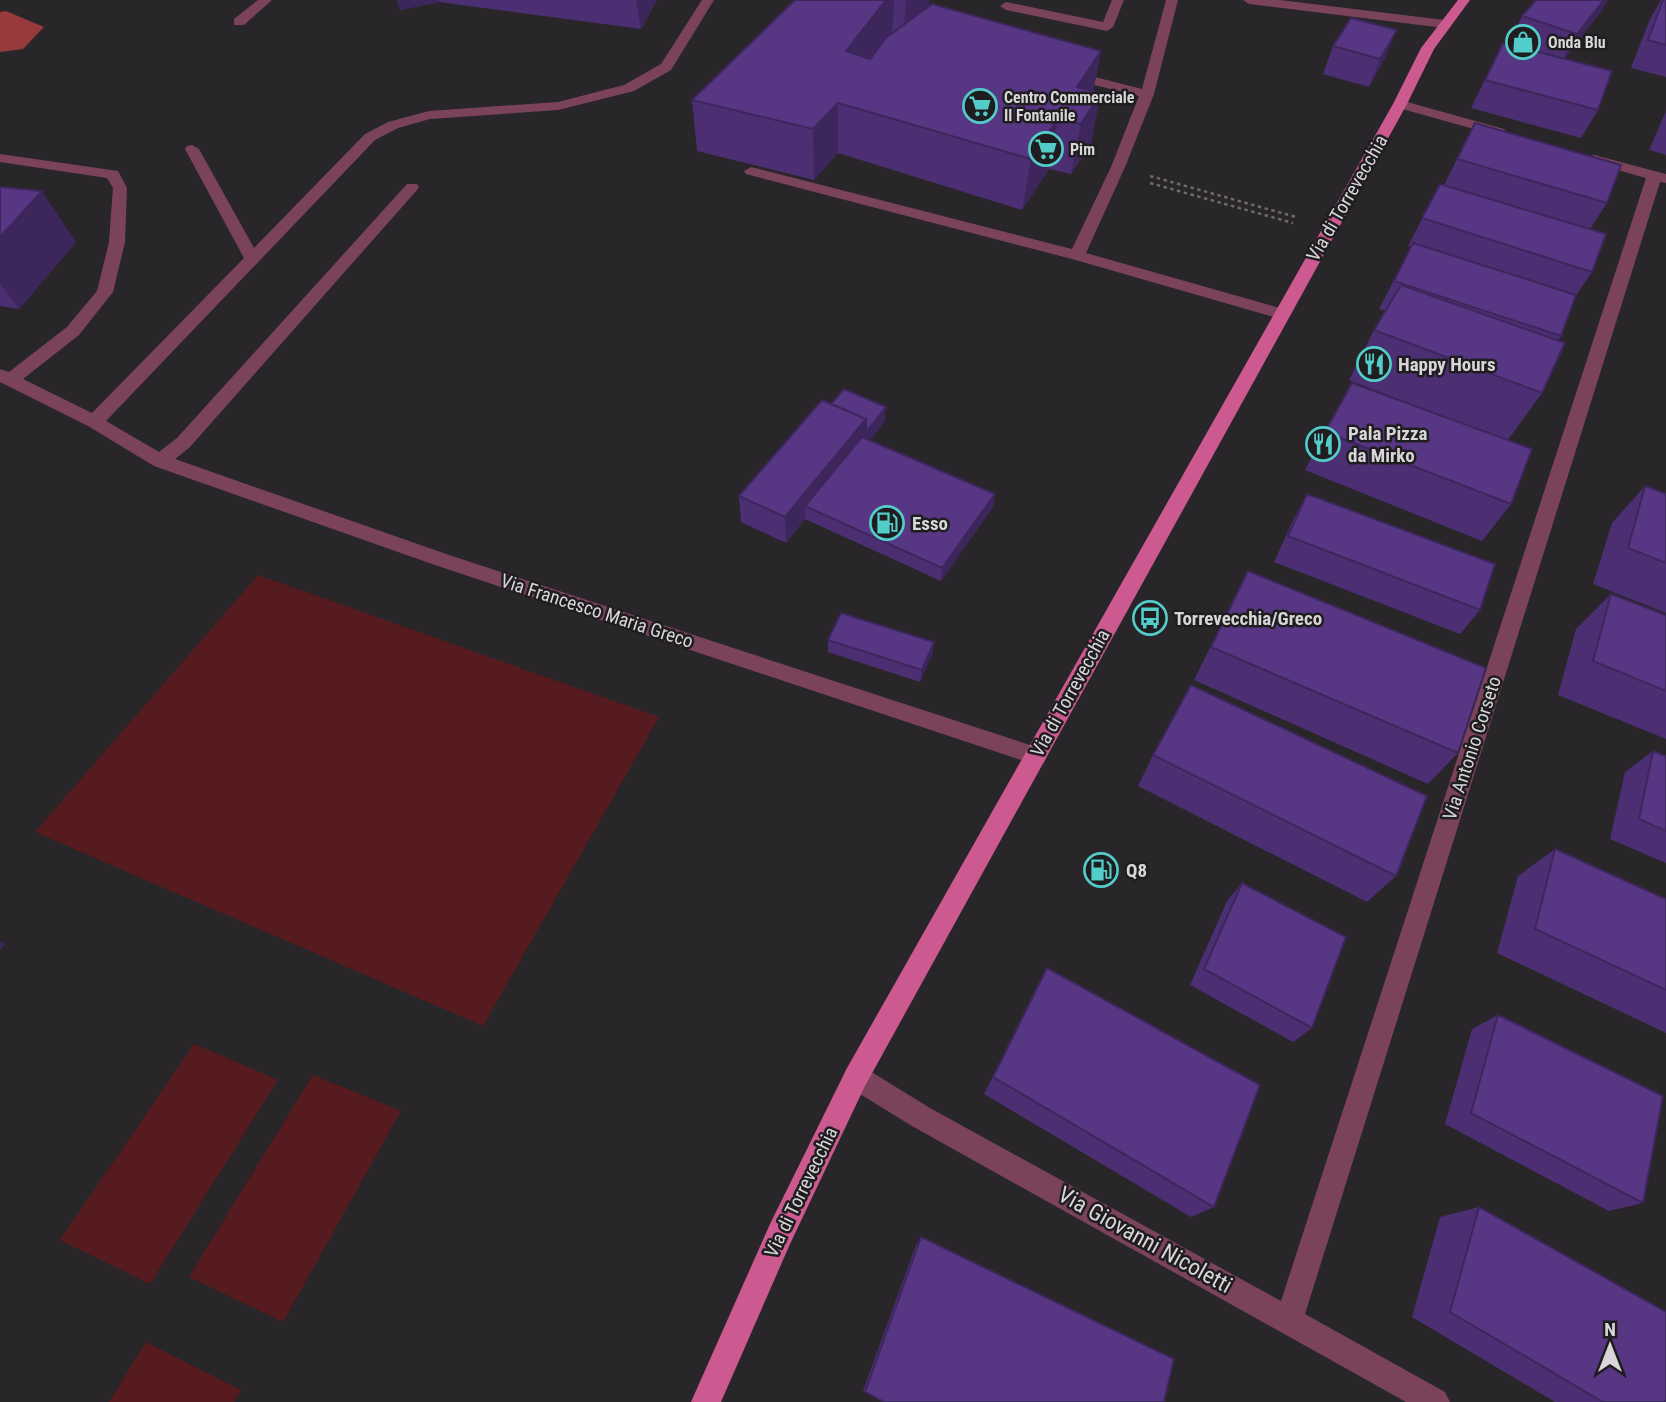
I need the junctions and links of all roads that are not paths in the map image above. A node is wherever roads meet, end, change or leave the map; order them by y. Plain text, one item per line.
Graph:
1 (266, 0) edge
2 (708, 0) edge
3 (1118, 0) edge
4 (1172, 0) edge
5 (1249, 0) edge
6 (1464, 0) edge
7 (1006, 6) dead end
8 (239, 22) dead end
9 (1444, 23) junction
10 (1047, 69) edge
11 (1147, 94) junction
12 (1400, 104) junction
13 (1508, 135) edge
14 (192, 149) dead end
15 (1574, 153) edge
16 (0, 158) edge
17 (751, 171) dead end
18 (1660, 178) edge
19 (412, 187) dead end
20 (1077, 255) junction
21 (252, 258) junction
22 (1281, 314) junction
23 (6, 377) edge
24 (94, 422) junction
25 (160, 461) junction
26 (1036, 756) junction
27 (856, 1077) junction
28 (1289, 1319) junction
29 (706, 1402) edge
30 (1435, 1402) edge

1 - 8 street
2 - 21 street
3 - 7 street
4 - 11 street
5 - 9 street
6 - 9 main road, Via di Torrevecchia
9 - 12 main road, Via di Torrevecchia
10 - 11 street
11 - 20 street
12 - 13 street
12 - 22 main road, Via di Torrevecchia
14 - 21 street
15 - 18 street
16 - 23 street
17 - 20 street
18 - 28 street, Via Antonio Corseto
19 - 25 street
20 - 22 street
21 - 24 street
22 - 26 main road, Via di Torrevecchia
23 - 24 street, Via Francesco Maria Greco
24 - 25 street, Via Francesco Maria Greco
25 - 26 street, Via Francesco Maria Greco
26 - 27 main road, Via di Torrevecchia
27 - 28 street, Via Giovanni Nicoletti
27 - 29 main road, Via di Torrevecchia
28 - 30 street, Via Giovanni Nicoletti

